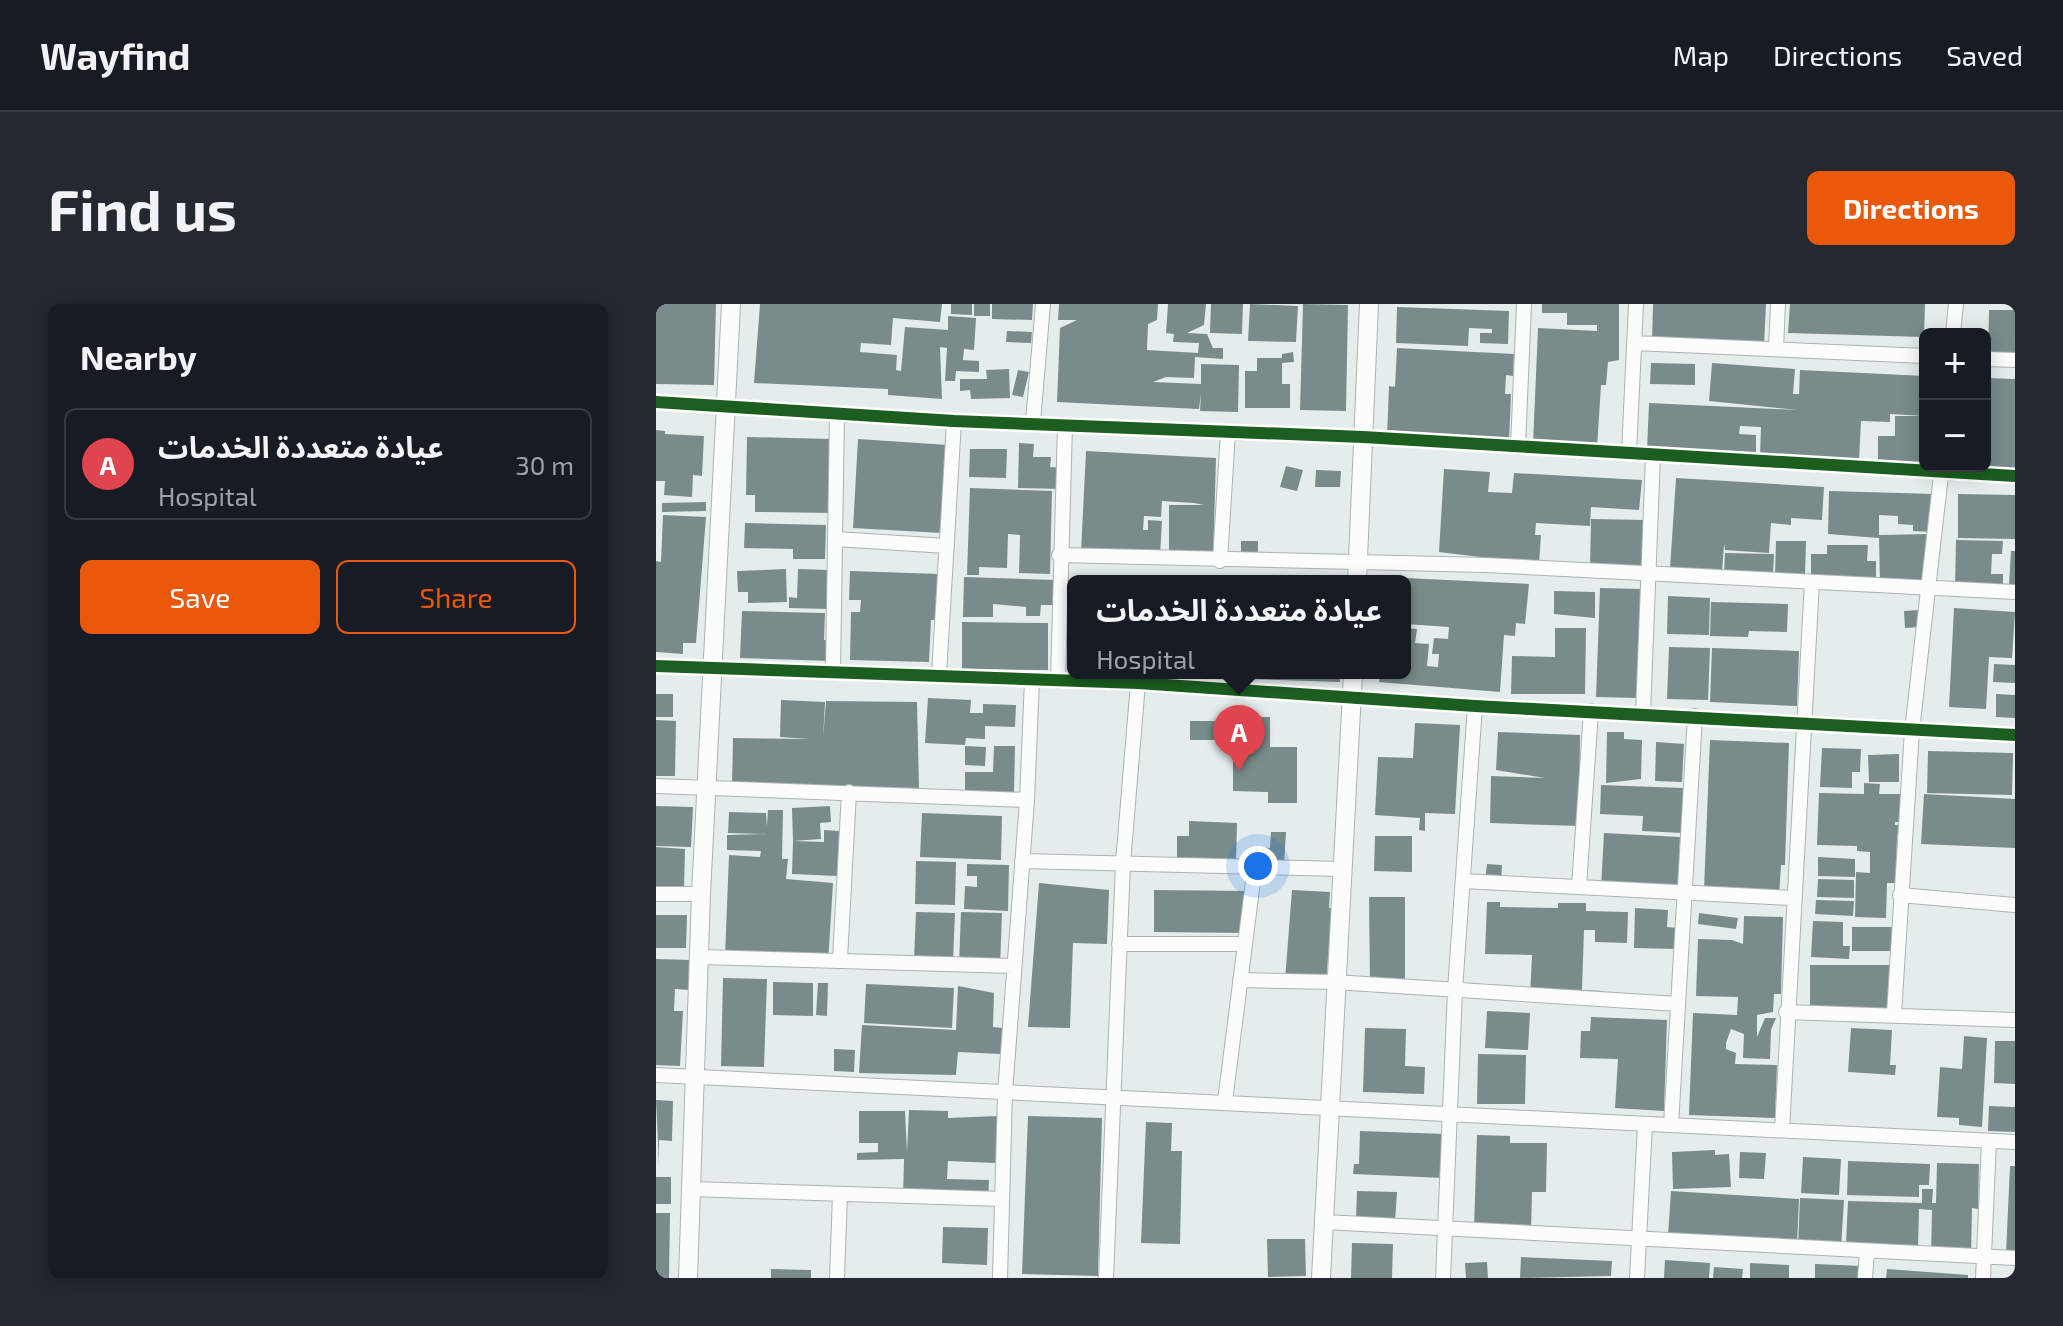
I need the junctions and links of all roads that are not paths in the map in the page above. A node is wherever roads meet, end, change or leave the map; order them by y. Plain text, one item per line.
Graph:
1 (731, 304) edge
2 (1043, 304) edge
3 (1369, 304) edge
4 (1524, 304) edge
5 (1636, 304) edge
6 (1778, 304) edge
7 (1956, 304) edge
8 (1954, 328) edge
9 (1634, 343) junction
10 (1776, 349) junction
11 (1919, 356) edge
12 (1991, 359) edge
13 (2015, 360) edge
14 (656, 402) edge
15 (725, 403) junction
16 (837, 413) junction
17 (954, 421) junction
18 (1033, 422) junction
19 (1065, 425) junction
20 (1228, 432) junction
21 (1363, 437) junction
22 (1518, 447) junction
23 (1629, 453) junction
24 (1653, 455) junction
25 (1919, 468) edge
26 (1942, 472) edge
27 (1973, 472) edge
28 (2015, 476) edge
29 (835, 539) junction
30 (947, 546) junction
31 (1059, 555) junction
32 (1220, 561) junction
33 (1358, 572) edge
34 (1650, 576) junction
35 (1812, 582) junction
36 (1931, 587) junction
37 (2015, 592) edge
38 (656, 666) edge
39 (712, 667) junction
40 (833, 671) junction
41 (939, 675) junction
42 (1353, 679) edge
43 (1032, 680) junction
44 (1058, 681) junction
45 (1138, 683) junction
46 (1352, 696) junction
47 (1475, 706) junction
48 (1591, 711) junction
49 (1643, 714) junction
50 (1695, 716) junction
51 (1803, 722) junction
52 (1912, 731) junction
53 (2015, 735) edge
54 (656, 786) edge
55 (706, 789) junction
56 (849, 792) junction
57 (1027, 800) junction
58 (1022, 861) junction
59 (1123, 863) junction
60 (1255, 866) junction
61 (1342, 869) junction
62 (1463, 881) junction
63 (1579, 887) junction
64 (1684, 892) junction
65 (656, 894) edge
66 (701, 894) junction
67 (1900, 895) junction
68 (1792, 898) junction
69 (2015, 905) edge
70 (1119, 944) junction
71 (1245, 944) junction
72 (700, 957) junction
73 (840, 959) junction
74 (1014, 966) junction
75 (1240, 980) junction
76 (1334, 982) junction
77 (1455, 990) junction
78 (1678, 1004) junction
79 (1786, 1012) junction
80 (1894, 1014) junction
81 (2015, 1020) edge
82 (656, 1075) edge
83 (696, 1077) junction
84 (1005, 1093) junction
85 (1113, 1096) junction
86 (1225, 1101) junction
87 (1329, 1106) junction
88 (1450, 1115) junction
89 (1645, 1124) junction
90 (1671, 1125) junction
91 (1782, 1130) junction
92 (1989, 1141) junction
93 (2015, 1142) edge
94 (690, 1189) junction
95 (840, 1194) junction
96 (1002, 1199) junction
97 (1324, 1222) junction
98 (1446, 1231) junction
99 (1639, 1241) junction
100 (1867, 1252) junction
101 (1984, 1257) junction
102 (2015, 1258) edge
103 (688, 1278) edge
104 (837, 1278) edge
105 (1000, 1278) edge
106 (1106, 1278) edge
107 (1321, 1278) edge
108 (1443, 1278) edge
109 (1637, 1278) edge
110 (1865, 1278) edge
111 (1983, 1278) edge

1 - 15 street
2 - 18 street
3 - 21 street
4 - 22 street
5 - 9 street
6 - 10 street
7 - 8 street
9 - 10 street
9 - 23 street
10 - 11 street
12 - 13 street
14 - 15 street
15 - 16 street
15 - 39 street
16 - 17 street
16 - 29 street
17 - 18 street
17 - 30 street
18 - 19 street
19 - 20 street
19 - 31 street
20 - 21 street
20 - 32 street
21 - 22 street
21 - 33 street
22 - 23 street
23 - 24 street
24 - 25 street
24 - 34 street
26 - 36 street
27 - 28 street
29 - 30 street
29 - 40 street
30 - 41 street
31 - 32 street
31 - 44 street
32 - 33 street
33 - 34 street
34 - 35 street
34 - 49 street
35 - 36 street
35 - 51 street
36 - 37 street
36 - 52 street
38 - 39 street
39 - 40 street
39 - 55 street
40 - 41 street
41 - 43 street
42 - 46 street
43 - 44 street
43 - 57 street
44 - 45 street
45 - 46 street
45 - 59 street
46 - 47 street
46 - 61 street
47 - 48 street
47 - 62 street
48 - 49 street
48 - 63 street
49 - 50 street
50 - 51 street
50 - 64 street
51 - 52 street
51 - 68 street
52 - 53 street
52 - 67 street
54 - 55 street
55 - 56 street
55 - 66 street
56 - 57 street
56 - 73 street
57 - 58 street
58 - 59 street
58 - 74 street
59 - 60 street
59 - 70 street
60 - 61 street
60 - 71 street
61 - 76 street
62 - 63 street
62 - 77 street
63 - 64 street
64 - 68 street
64 - 78 street
65 - 66 street
66 - 72 street
67 - 69 street
67 - 80 street
68 - 79 street
70 - 71 street
70 - 85 street
71 - 75 street
72 - 73 street
72 - 83 street
73 - 74 street
74 - 84 street
75 - 76 street
75 - 86 street
76 - 77 street
76 - 87 street
77 - 78 street
77 - 88 street
78 - 90 street
79 - 80 street
79 - 91 street
80 - 81 street
82 - 83 street
83 - 84 street
83 - 94 street
84 - 85 street
84 - 96 street
85 - 86 street
85 - 106 street
86 - 87 street
87 - 88 street
87 - 97 street
88 - 89 street
88 - 98 street
89 - 90 street
89 - 99 street
90 - 91 street
91 - 92 street
92 - 93 street
92 - 101 street
94 - 95 street
94 - 103 street
95 - 96 street
95 - 104 street
96 - 105 street
97 - 98 street
97 - 107 street
98 - 99 street
98 - 108 street
99 - 100 street
99 - 109 street
100 - 101 street
100 - 110 street
101 - 102 street
101 - 111 street

